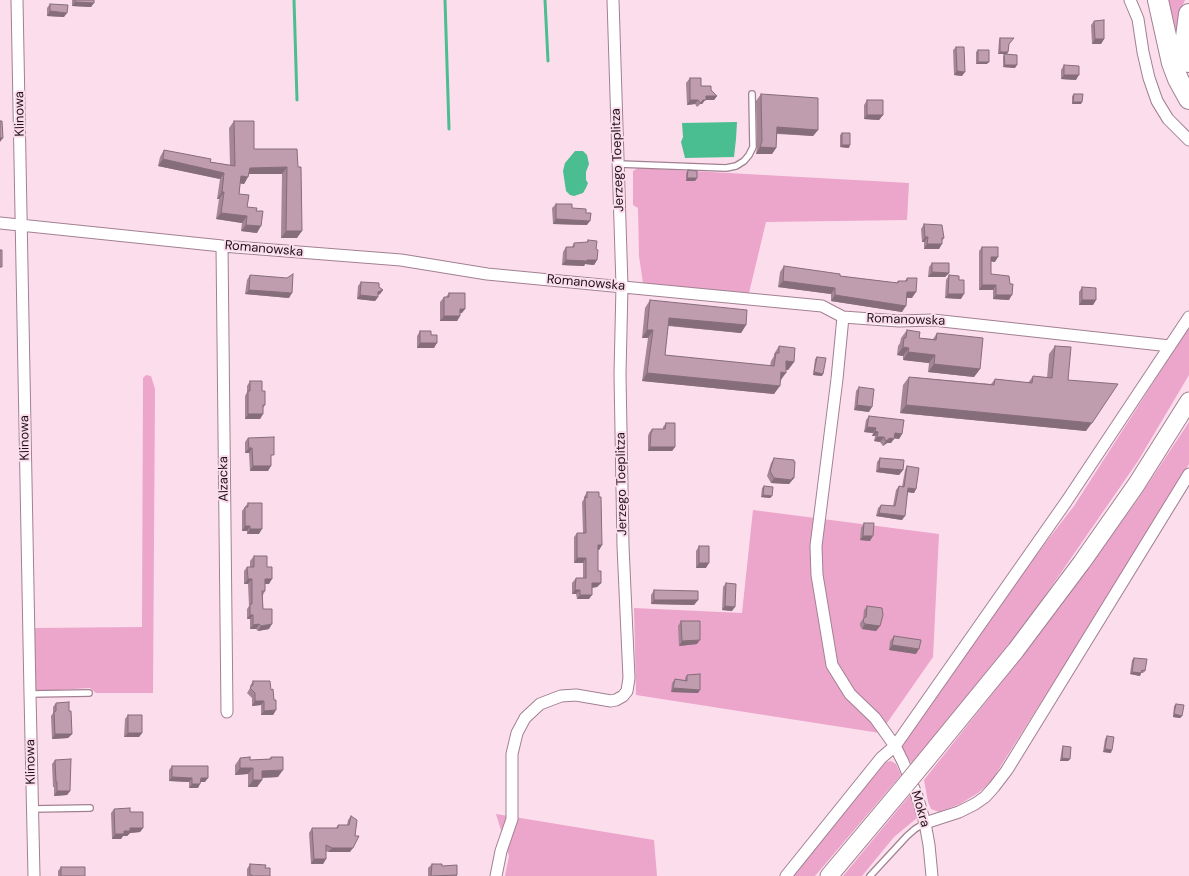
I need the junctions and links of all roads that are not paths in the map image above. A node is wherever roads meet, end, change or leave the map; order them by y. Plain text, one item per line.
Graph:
1 (17, 0) edge
2 (613, 0) edge
3 (1130, 0) edge
4 (1158, 0) edge
5 (1188, 18) edge
6 (1189, 62) edge
7 (752, 94) dead end
8 (1189, 99) edge
9 (1189, 140) edge
10 (619, 164) junction
11 (0, 223) edge
12 (21, 224) junction
13 (222, 246) junction
14 (622, 286) junction
15 (843, 317) junction
16 (1189, 317) edge
17 (1170, 346) junction
18 (1188, 401) edge
19 (1189, 474) edge
20 (89, 693) dead end
21 (30, 694) junction
22 (227, 712) dead end
23 (895, 746) junction
24 (90, 808) dead end
25 (32, 809) junction
26 (925, 823) junction
27 (34, 876) edge
28 (496, 876) edge
29 (786, 876) edge
30 (829, 876) edge
31 (870, 876) edge
32 (932, 876) edge

1 - 12 street, Klinowa
2 - 10 street, Jerzego Toeplitza
3 - 9 street
4 - 8 highway
5 - 6 highway
7 - 10 lane
10 - 14 street, Jerzego Toeplitza
11 - 12 street, Romanowska
12 - 13 street, Romanowska
12 - 21 street, Klinowa
13 - 14 street, Romanowska
13 - 22 street, Alzacka
14 - 15 street, Romanowska
14 - 28 street, Jerzego Toeplitza
15 - 17 street, Romanowska
15 - 23 street, Mokra
16 - 17 street
17 - 23 street
18 - 30 main road, bridge
19 - 26 street
20 - 21 lane
21 - 25 street, Klinowa
23 - 26 street, Mokra
23 - 29 street
24 - 25 lane
25 - 27 street, Klinowa
26 - 31 lane
26 - 32 street, Mokra

